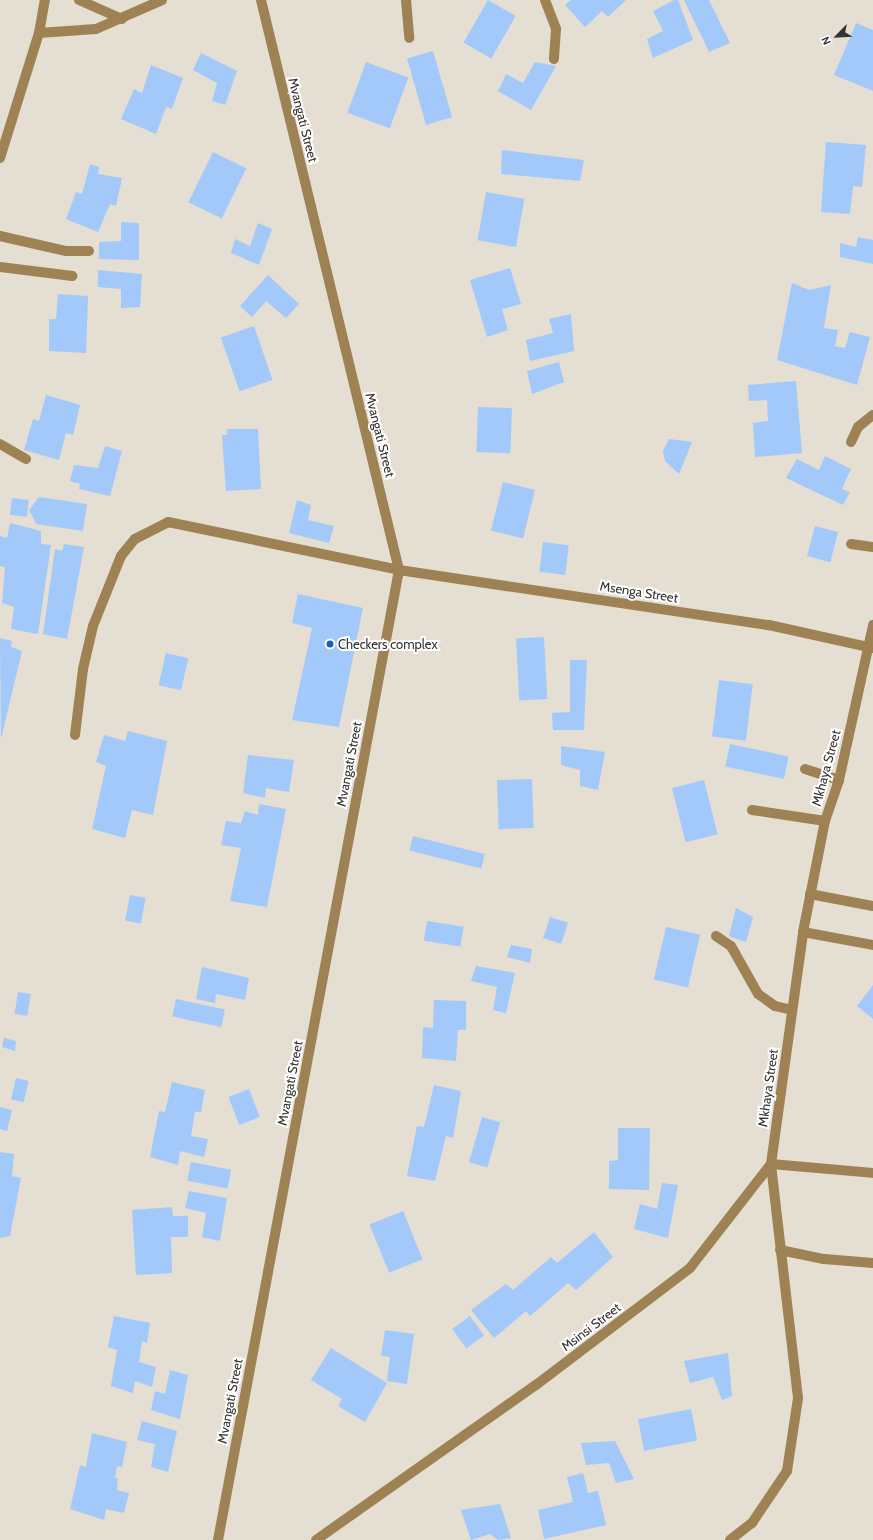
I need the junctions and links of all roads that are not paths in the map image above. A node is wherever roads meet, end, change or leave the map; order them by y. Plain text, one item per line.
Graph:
1 (44, 0) edge
2 (79, 0) edge
3 (162, 0) edge
4 (261, 0) edge
5 (406, 0) edge
6 (545, 0) edge
7 (122, 19) junction
8 (39, 33) junction
9 (409, 38) dead end
10 (554, 59) dead end
11 (0, 158) edge
12 (0, 236) edge
13 (89, 251) dead end
14 (0, 267) edge
15 (72, 276) dead end
16 (873, 414) edge
17 (851, 442) dead end
18 (0, 444) edge
19 (26, 459) dead end
20 (851, 544) dead end
21 (873, 547) edge
22 (399, 570) junction
23 (873, 625) edge
24 (871, 648) edge
25 (75, 735) dead end
26 (805, 769) dead end
27 (839, 780) junction
28 (752, 810) dead end
29 (825, 821) junction
30 (810, 894) junction
31 (873, 906) edge
32 (803, 932) junction
33 (716, 936) dead end
34 (873, 945) edge
35 (792, 1010) junction
36 (770, 1164) junction
37 (873, 1173) edge
38 (780, 1250) junction
39 (873, 1263) edge
40 (218, 1540) edge
41 (316, 1540) edge
42 (730, 1540) edge

1 - 8 street
2 - 7 street
3 - 7 street
4 - 22 street, Mvangati Street
5 - 9 street
6 - 10 street
7 - 8 street
8 - 11 street
12 - 13 street
14 - 15 street
16 - 17 street
18 - 19 street
20 - 21 street
22 - 24 street, Msenga Street
22 - 25 street, Msenga Street
22 - 40 street, Mvangati Street
23 - 24 street, Mkhaya Street
24 - 27 street, Mkhaya Street
26 - 27 street
27 - 29 street, Mkhaya Street
28 - 29 street
29 - 30 street, Mkhaya Street
30 - 31 street
30 - 32 street, Mkhaya Street
32 - 34 street
32 - 35 street, Mkhaya Street
33 - 35 street
35 - 36 street, Mkhaya Street
36 - 37 street
36 - 38 street, Mkhaya Street
36 - 41 street, Msinsi Street
38 - 39 street
38 - 42 street, Mkhaya Street

